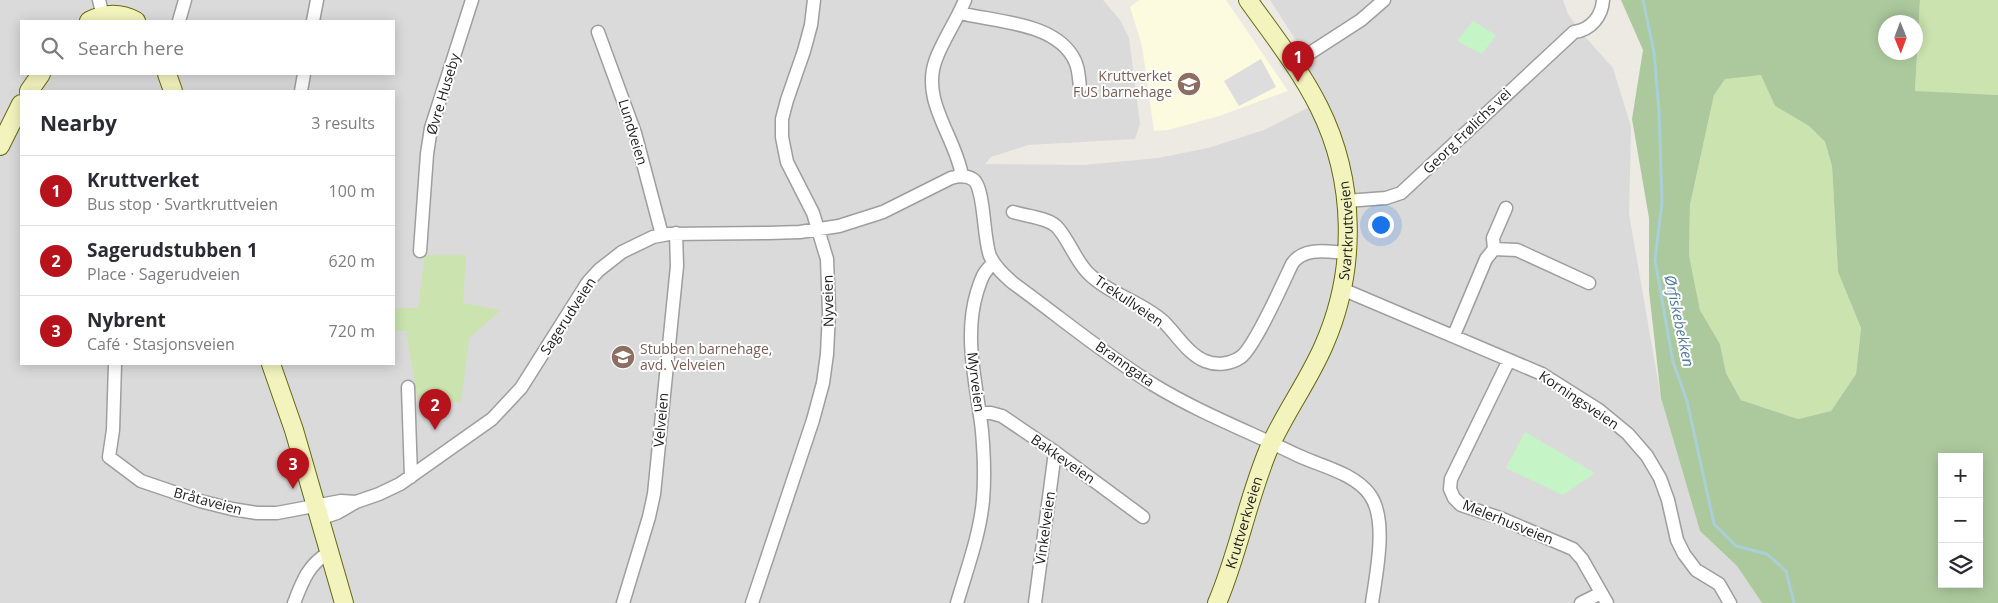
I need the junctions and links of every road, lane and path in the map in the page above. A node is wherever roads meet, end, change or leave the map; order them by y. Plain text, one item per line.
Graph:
1 (185, 0) edge
2 (317, 0) edge
3 (472, 0) edge
4 (814, 0) edge
5 (965, 0) edge
6 (1248, 0) edge
7 (1384, 0) edge
8 (1603, 0) edge
9 (97, 12) edge
10 (960, 13) junction
11 (134, 20) edge
12 (179, 20) edge
13 (313, 20) edge
14 (598, 32) dead end
15 (1293, 64) junction
16 (40, 75) edge
17 (167, 75) edge
18 (304, 75) edge
19 (1080, 88) dead end
20 (30, 90) edge
21 (173, 90) edge
22 (301, 90) edge
23 (20, 106) edge
24 (0, 146) edge
25 (962, 176) junction
26 (1346, 201) junction
27 (1506, 208) dead end
28 (1012, 212) dead end
29 (818, 229) junction
30 (676, 233) junction
31 (662, 235) junction
32 (1494, 249) junction
33 (420, 251) dead end
34 (1347, 253) junction
35 (994, 263) junction
36 (1589, 283) dead end
37 (1342, 289) junction
38 (1454, 335) junction
39 (1509, 360) junction
40 (115, 365) edge
41 (271, 365) edge
42 (408, 387) dead end
43 (980, 413) junction
44 (1272, 443) junction
45 (1055, 452) junction
46 (411, 477) junction
47 (317, 513) junction
48 (1142, 517) dead end
49 (330, 553) junction
50 (1604, 598) edge
51 (294, 603) edge
52 (344, 603) edge
53 (624, 603) edge
54 (752, 603) edge
55 (957, 603) edge
56 (1035, 603) edge
57 (1217, 603) edge
58 (1372, 603) edge
59 (1581, 603) edge
60 (1730, 603) edge

1 - 12 street
2 - 13 street
3 - 33 street, Øvre Huseby
4 - 29 street, Nyveien
5 - 10 street
6 - 15 street, Svartkruttveien
7 - 15 street
8 - 26 street, Georg Frølichs vei
9 - 11 street
10 - 19 street
10 - 25 street
14 - 31 street, Lundveien
15 - 26 street, Svartkruttveien
16 - 20 street
17 - 21 street
18 - 22 street
23 - 24 street
25 - 29 street, Sagerudveien
25 - 35 street
26 - 34 street, Svartkruttveien
27 - 32 street
28 - 34 street, Trekullveien
29 - 30 street, Sagerudveien
29 - 54 street, Nyveien
30 - 31 street, Sagerudveien
30 - 53 street, Velveien
31 - 46 street, Sagerudveien
32 - 36 street
32 - 38 street
34 - 37 street, Svartkruttveien
35 - 43 street, Myrveien
35 - 44 street, Branngata
37 - 38 street, Korningsveien
37 - 44 street, Svartkruttveien
38 - 39 street, Korningsveien
39 - 50 street, Melerhusveien
39 - 60 street, Korningsveien
40 - 47 street, Bråtaveien
41 - 47 street
42 - 46 street
43 - 45 street, Bakkeveien
43 - 55 street, Myrveien
44 - 57 street, Kruttverkveien
44 - 58 street, Branngata
45 - 48 street, Bakkeveien
45 - 56 street, Vinkelveien
46 - 47 street, Sagerudveien
47 - 49 street
49 - 51 street
49 - 52 street
50 - 59 street, Melerhusveien

